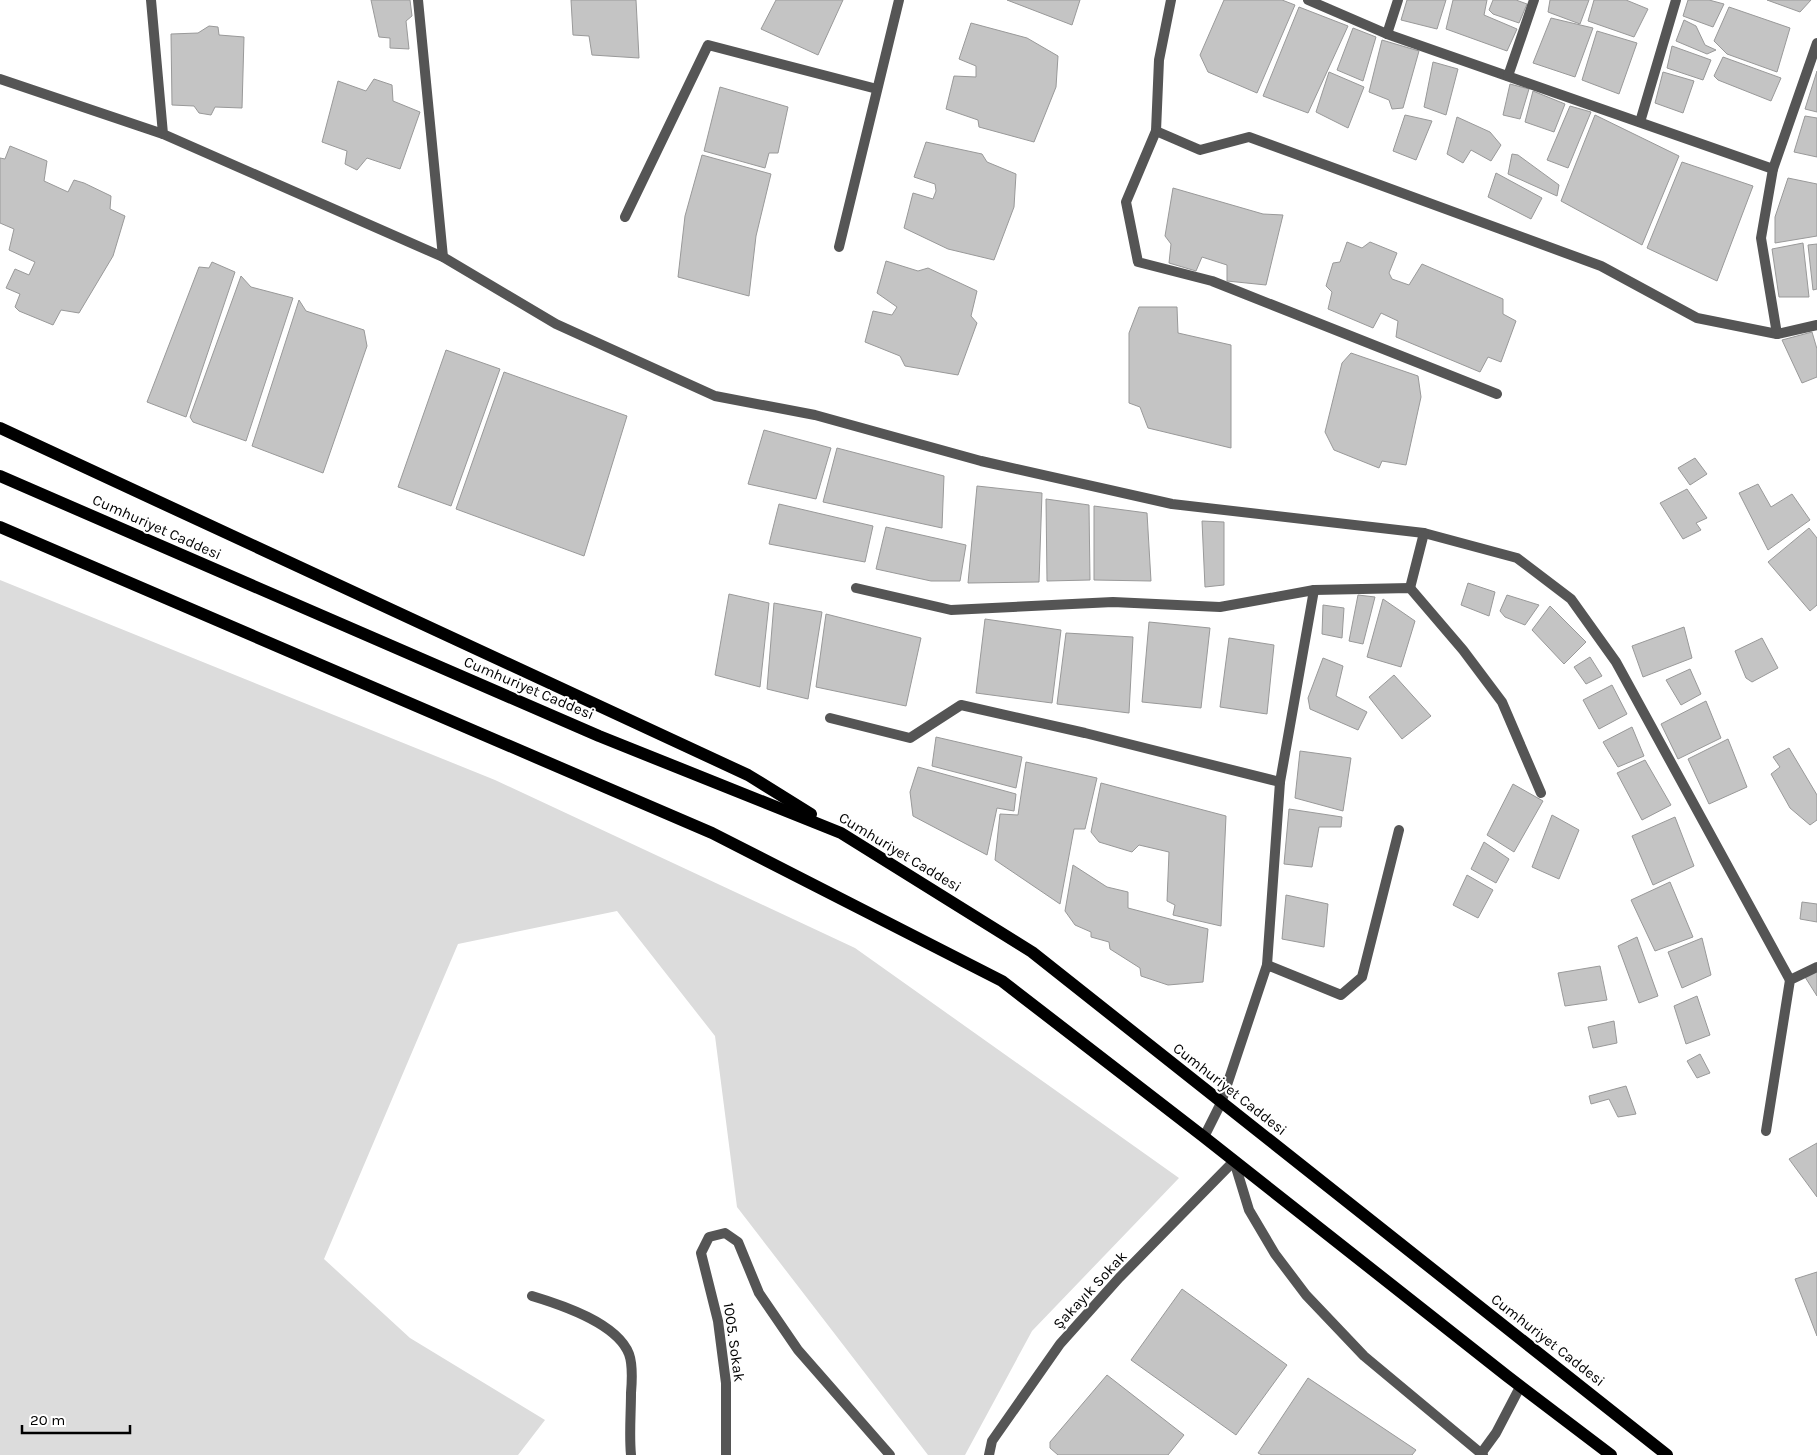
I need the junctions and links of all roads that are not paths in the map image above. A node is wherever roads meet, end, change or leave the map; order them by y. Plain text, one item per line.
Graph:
1 (151, 0) edge
2 (418, 0) edge
3 (899, 0) edge
4 (1171, 0) edge
5 (1308, 0) edge
6 (1398, 0) edge
7 (1534, 0) edge
8 (1676, 0) edge
9 (1387, 34) junction
10 (1817, 42) edge
11 (1508, 76) junction
12 (0, 79) edge
13 (877, 89) junction
14 (1640, 122) junction
15 (1156, 131) junction
16 (163, 134) junction
17 (1773, 169) junction
18 (625, 217) dead end
19 (839, 247) dead end
20 (443, 257) junction
21 (1817, 325) edge
22 (1777, 334) junction
23 (1497, 394) dead end
24 (0, 428) edge
25 (0, 476) edge
26 (0, 527) edge
27 (1424, 533) junction
28 (856, 588) dead end
29 (1410, 588) junction
30 (1314, 590) junction
31 (830, 718) dead end
32 (1280, 782) junction
33 (1541, 793) dead end
34 (1399, 830) dead end
35 (841, 833) junction
36 (1267, 965) junction
37 (1817, 967) edge
38 (1790, 980) junction
39 (1221, 1103) junction
40 (1766, 1131) dead end
41 (1204, 1137) junction
42 (1234, 1161) junction
43 (532, 1296) dead end
44 (1520, 1387) junction
45 (631, 1455) edge
46 (726, 1455) edge
47 (890, 1455) edge
48 (988, 1455) edge
49 (1482, 1455) edge
50 (1611, 1455) edge
51 (1667, 1455) edge

1 - 16 street
2 - 20 street
3 - 13 street
4 - 15 street
5 - 9 street
6 - 9 street
7 - 11 street
8 - 14 street
9 - 11 street
10 - 17 street
11 - 14 street
12 - 16 street
13 - 18 street
13 - 19 street
14 - 17 street
15 - 22 street
15 - 23 street
16 - 20 street
17 - 22 street
20 - 27 street
21 - 22 street
24 - 35 main road
25 - 35 main road, Cumhuriyet Caddesi
26 - 41 main road
27 - 29 street
27 - 38 street
28 - 30 street
29 - 30 street
29 - 33 street
30 - 32 street
31 - 32 street
32 - 36 street
34 - 36 street
35 - 39 main road, Cumhuriyet Caddesi
36 - 39 street
37 - 38 street
38 - 40 street
39 - 41 street
39 - 51 main road, Cumhuriyet Caddesi
41 - 42 main road
42 - 44 main road
42 - 48 street, Şakayık Sokak
42 - 49 street
43 - 45 street
44 - 49 street
44 - 50 main road
46 - 47 street, 1005. Sokak

